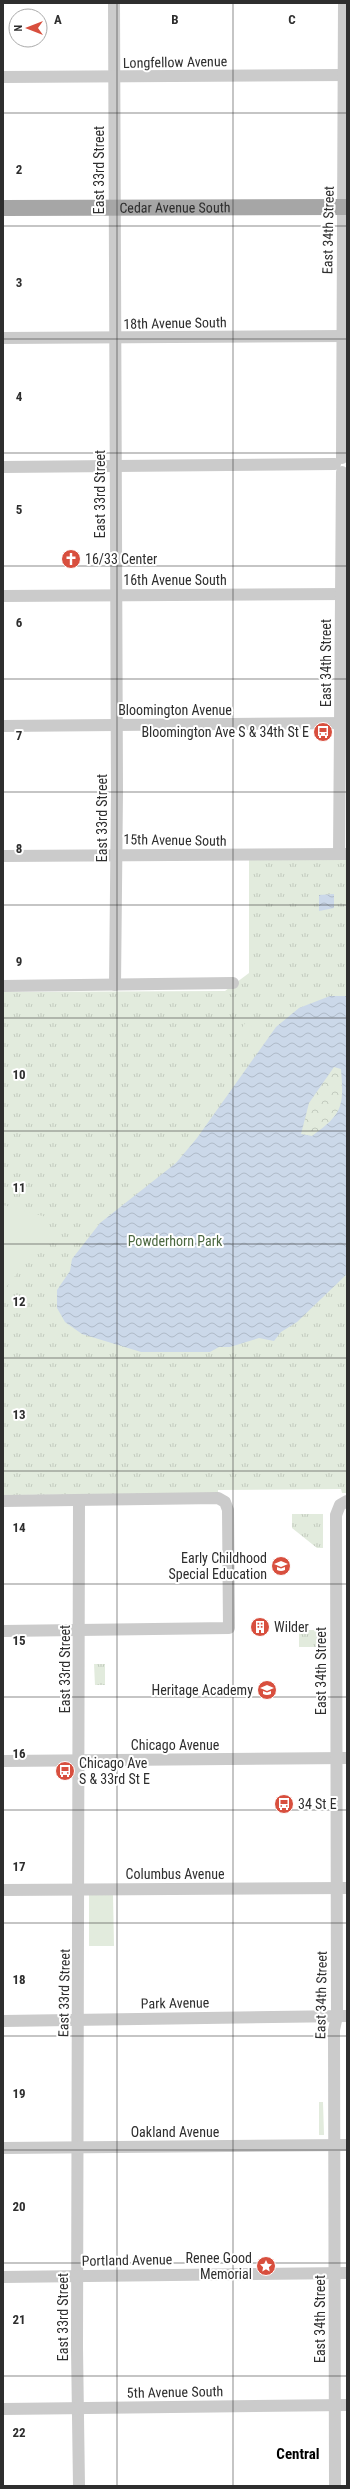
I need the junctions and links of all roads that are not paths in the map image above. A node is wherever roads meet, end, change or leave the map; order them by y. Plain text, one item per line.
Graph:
1 (114, 3) edge
2 (344, 3) edge
3 (345, 75) edge
4 (3, 77) edge
5 (114, 77) junction
6 (345, 207) edge
7 (3, 208) edge
8 (114, 208) junction
9 (345, 336) edge
10 (3, 338) edge
11 (115, 338) junction
12 (342, 465) edge
13 (3, 467) edge
14 (116, 467) junction
15 (344, 594) edge
16 (3, 596) edge
17 (116, 596) junction
18 (344, 723) edge
19 (116, 725) junction
20 (3, 726) edge
21 (116, 854) junction
22 (343, 854) edge
23 (3, 856) edge
24 (233, 983) dead end
25 (115, 985) junction
26 (3, 986) edge
27 (79, 1500) junction
28 (3, 1501) edge
29 (343, 1503) edge
30 (80, 1630) junction
31 (341, 1630) edge
32 (3, 1631) edge
33 (342, 1758) edge
34 (80, 1760) junction
35 (3, 1761) edge
36 (342, 1888) edge
37 (80, 1889) junction
38 (3, 1890) edge
39 (342, 2016) edge
40 (78, 2020) junction
41 (3, 2021) edge
42 (347, 2145) edge
43 (334, 2146) junction
44 (78, 2147) junction
45 (3, 2148) edge
46 (341, 2273) edge
47 (78, 2276) junction
48 (3, 2277) edge
49 (335, 2405) junction
50 (347, 2405) edge
51 (78, 2408) junction
52 (3, 2409) edge
53 (79, 2486) edge
54 (335, 2486) edge

1 - 5 street, East 33rd Street
2 - 3 street, East 34th Street
3 - 5 street, Longfellow Avenue
3 - 6 street, East 34th Street
4 - 5 street, Longfellow Avenue
5 - 8 street, East 33rd Street
6 - 8 main road, Cedar Avenue South
6 - 9 street, East 34th Street
7 - 8 main road, Cedar Avenue South
8 - 11 street, East 33rd Street
9 - 11 street, 18th Avenue South
9 - 12 street, East 34th Street
10 - 11 street, 18th Avenue South
11 - 14 street, East 33rd Street
12 - 14 street
12 - 15 street, East 34th Street
13 - 14 street
14 - 17 street, East 33rd Street
15 - 17 street, 16th Avenue South
15 - 18 street, East 34th Street
16 - 17 street, 16th Avenue South
17 - 19 street, East 33rd Street
18 - 19 street, Bloomington Avenue
18 - 22 street, East 34th Street
19 - 20 street, Bloomington Avenue
19 - 21 street, East 33rd Street
21 - 22 street, 15th Avenue South
21 - 23 street, 15th Avenue South
21 - 25 street, East 33rd Street
24 - 25 street
25 - 26 street
27 - 28 street
27 - 30 street, East 33rd Street
27 - 30 street
29 - 31 street, East 34th Street
30 - 32 street
30 - 34 street, East 33rd Street
31 - 33 street, East 34th Street
33 - 34 street, Chicago Avenue
33 - 36 street, East 34th Street
34 - 35 street, Chicago Avenue
34 - 37 street, East 33rd Street
36 - 37 street, Columbus Avenue
36 - 39 street, East 34th Street
37 - 38 street, Columbus Avenue
37 - 40 street, East 33rd Street
39 - 40 street, Park Avenue
39 - 43 street, East 34th Street
40 - 41 street, Park Avenue
40 - 44 street, East 33rd Street
42 - 43 street, Oakland Avenue
43 - 44 street, Oakland Avenue
43 - 46 street, East 34th Street
44 - 45 street, Oakland Avenue
44 - 47 street, East 33rd Street
46 - 47 street, Portland Avenue
46 - 49 street, East 34th Street
47 - 48 street, Portland Avenue
47 - 51 street, East 33rd Street
49 - 50 street, 5th Avenue South
49 - 51 street, 5th Avenue South
49 - 54 street, East 34th Street
51 - 52 street, 5th Avenue South
51 - 53 street, East 33rd Street

